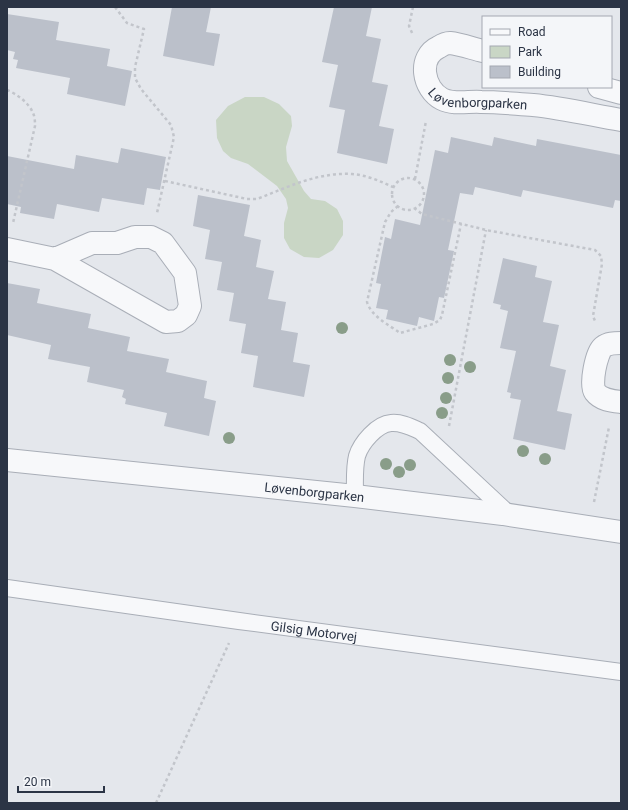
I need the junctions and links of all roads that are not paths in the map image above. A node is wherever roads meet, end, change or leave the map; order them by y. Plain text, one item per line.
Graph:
1 (482, 51) edge
2 (603, 88) edge
3 (621, 93) edge
4 (621, 120) edge
5 (7, 249) edge
6 (55, 259) junction
7 (612, 345) edge
8 (618, 402) edge
9 (7, 460) edge
10 (355, 496) junction
11 (510, 515) junction
12 (621, 532) edge
13 (7, 588) edge
14 (621, 672) edge

1 - 4 street, Løvenborgparken
2 - 3 street
5 - 6 street
6 - 6 street
7 - 8 street
9 - 10 street, Løvenborgparken
10 - 11 street, Løvenborgparken
10 - 11 lane
11 - 12 street, Løvenborgparken
13 - 14 lane, Gilsig Motorvej

